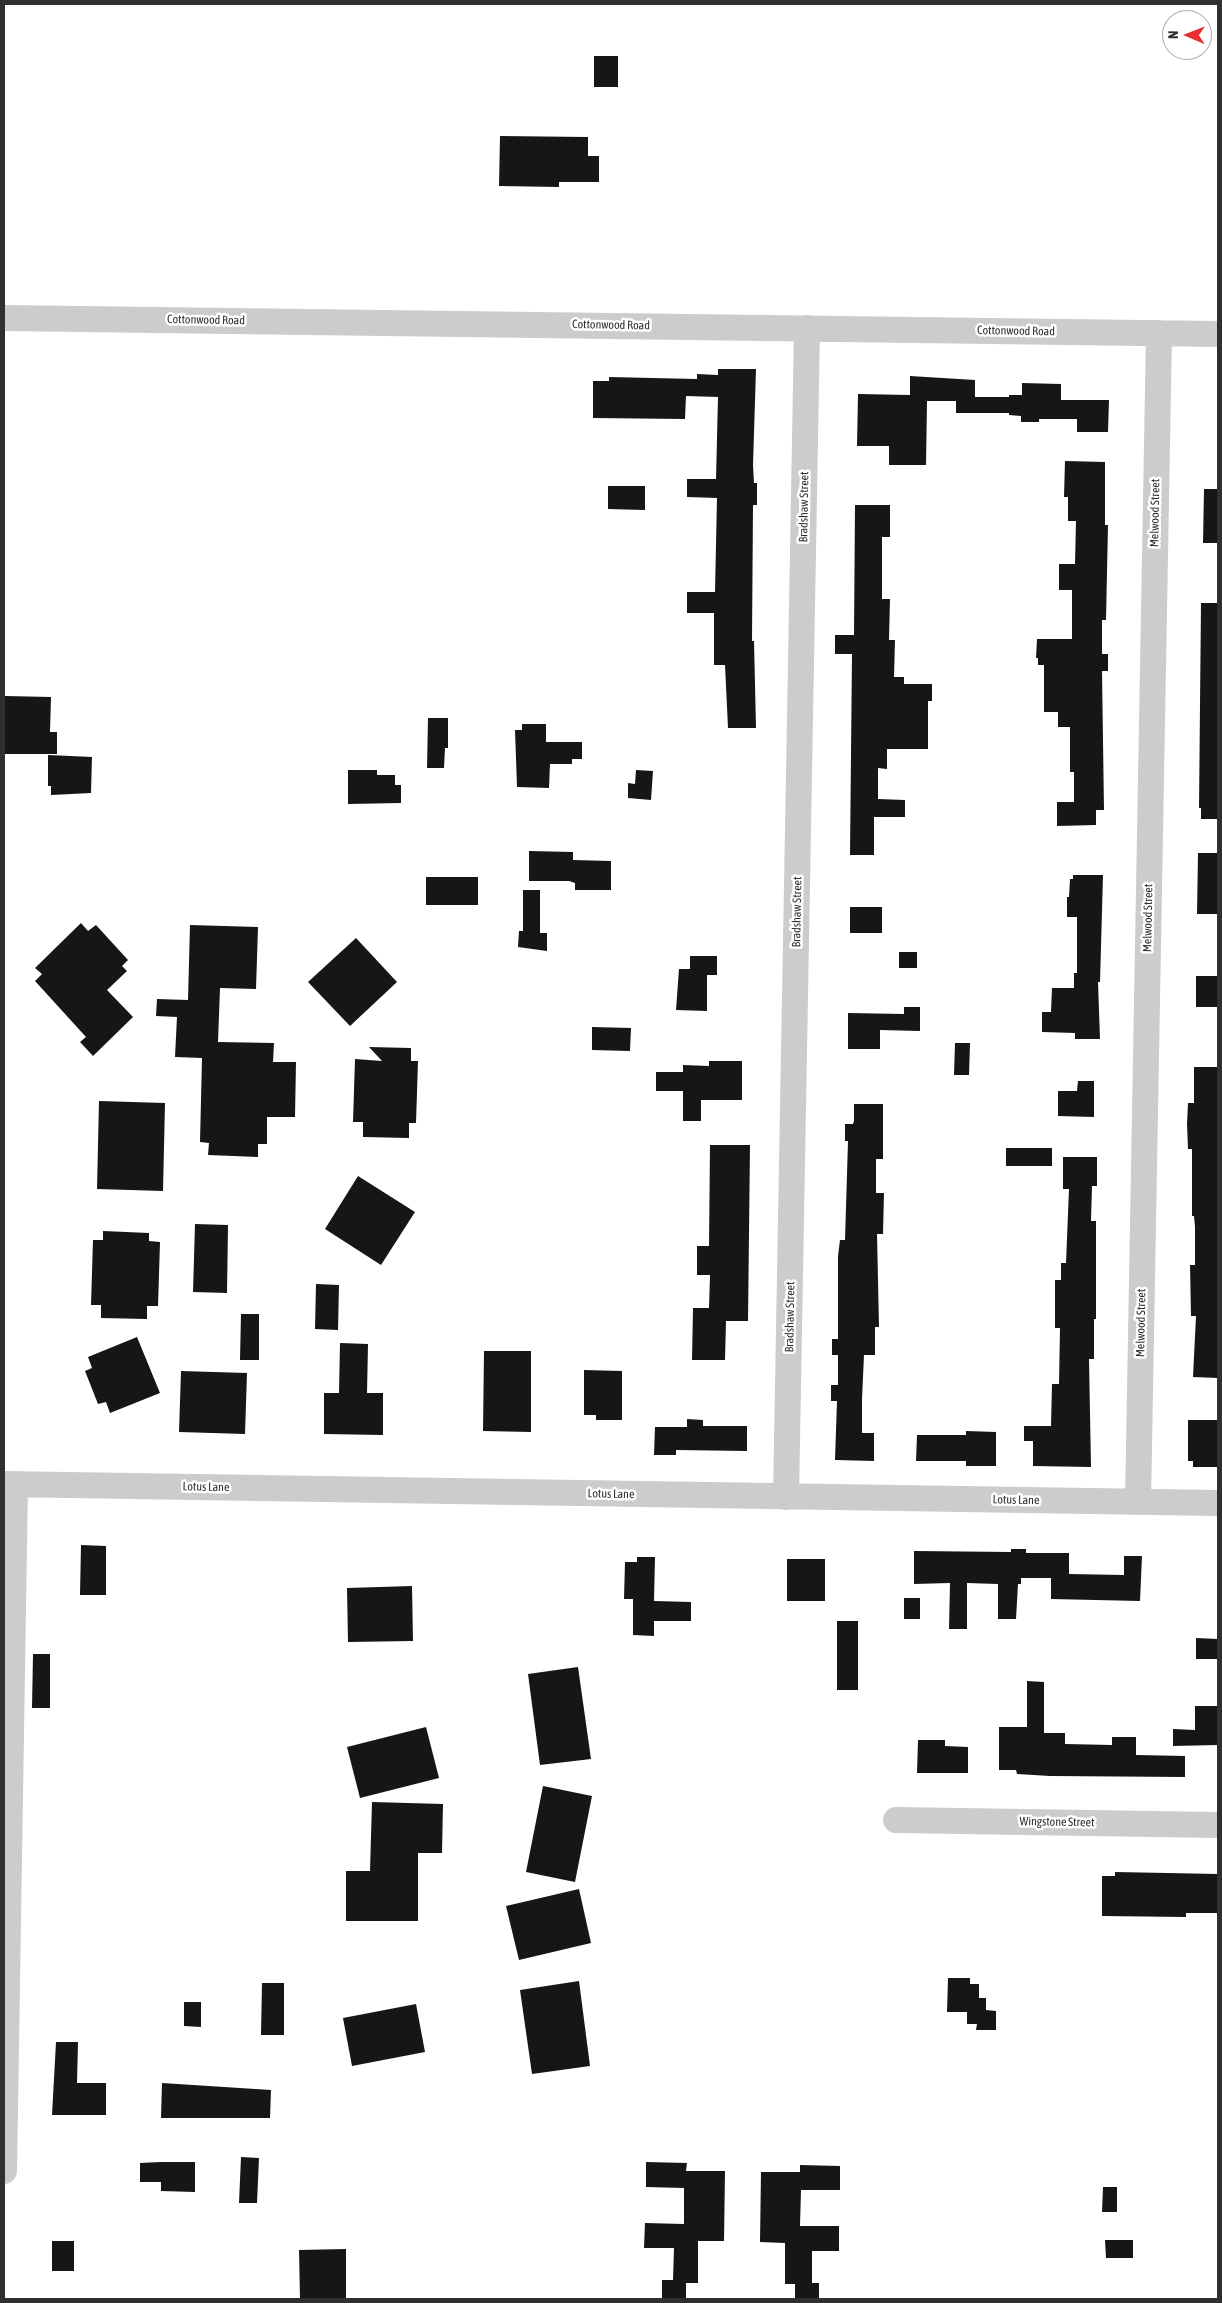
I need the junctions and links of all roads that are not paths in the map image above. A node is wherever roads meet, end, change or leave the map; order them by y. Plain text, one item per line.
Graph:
1 (4, 318) edge
2 (807, 328) junction
3 (1159, 333) junction
4 (1218, 334) edge
5 (10, 1484) edge
6 (786, 1497) junction
7 (1138, 1502) junction
8 (1218, 1504) edge
9 (896, 1820) dead end
10 (1218, 1825) edge
11 (4, 2171) edge

1 - 2 street, Cottonwood Road
2 - 3 street, Cottonwood Road
2 - 6 street, Bradshaw Street
3 - 4 street, Cottonwood Road
3 - 7 street, Melwood Street
5 - 6 street, Lotus Lane
5 - 11 street
6 - 7 street, Lotus Lane
7 - 8 street, Lotus Lane
9 - 10 street, Wingstone Street

